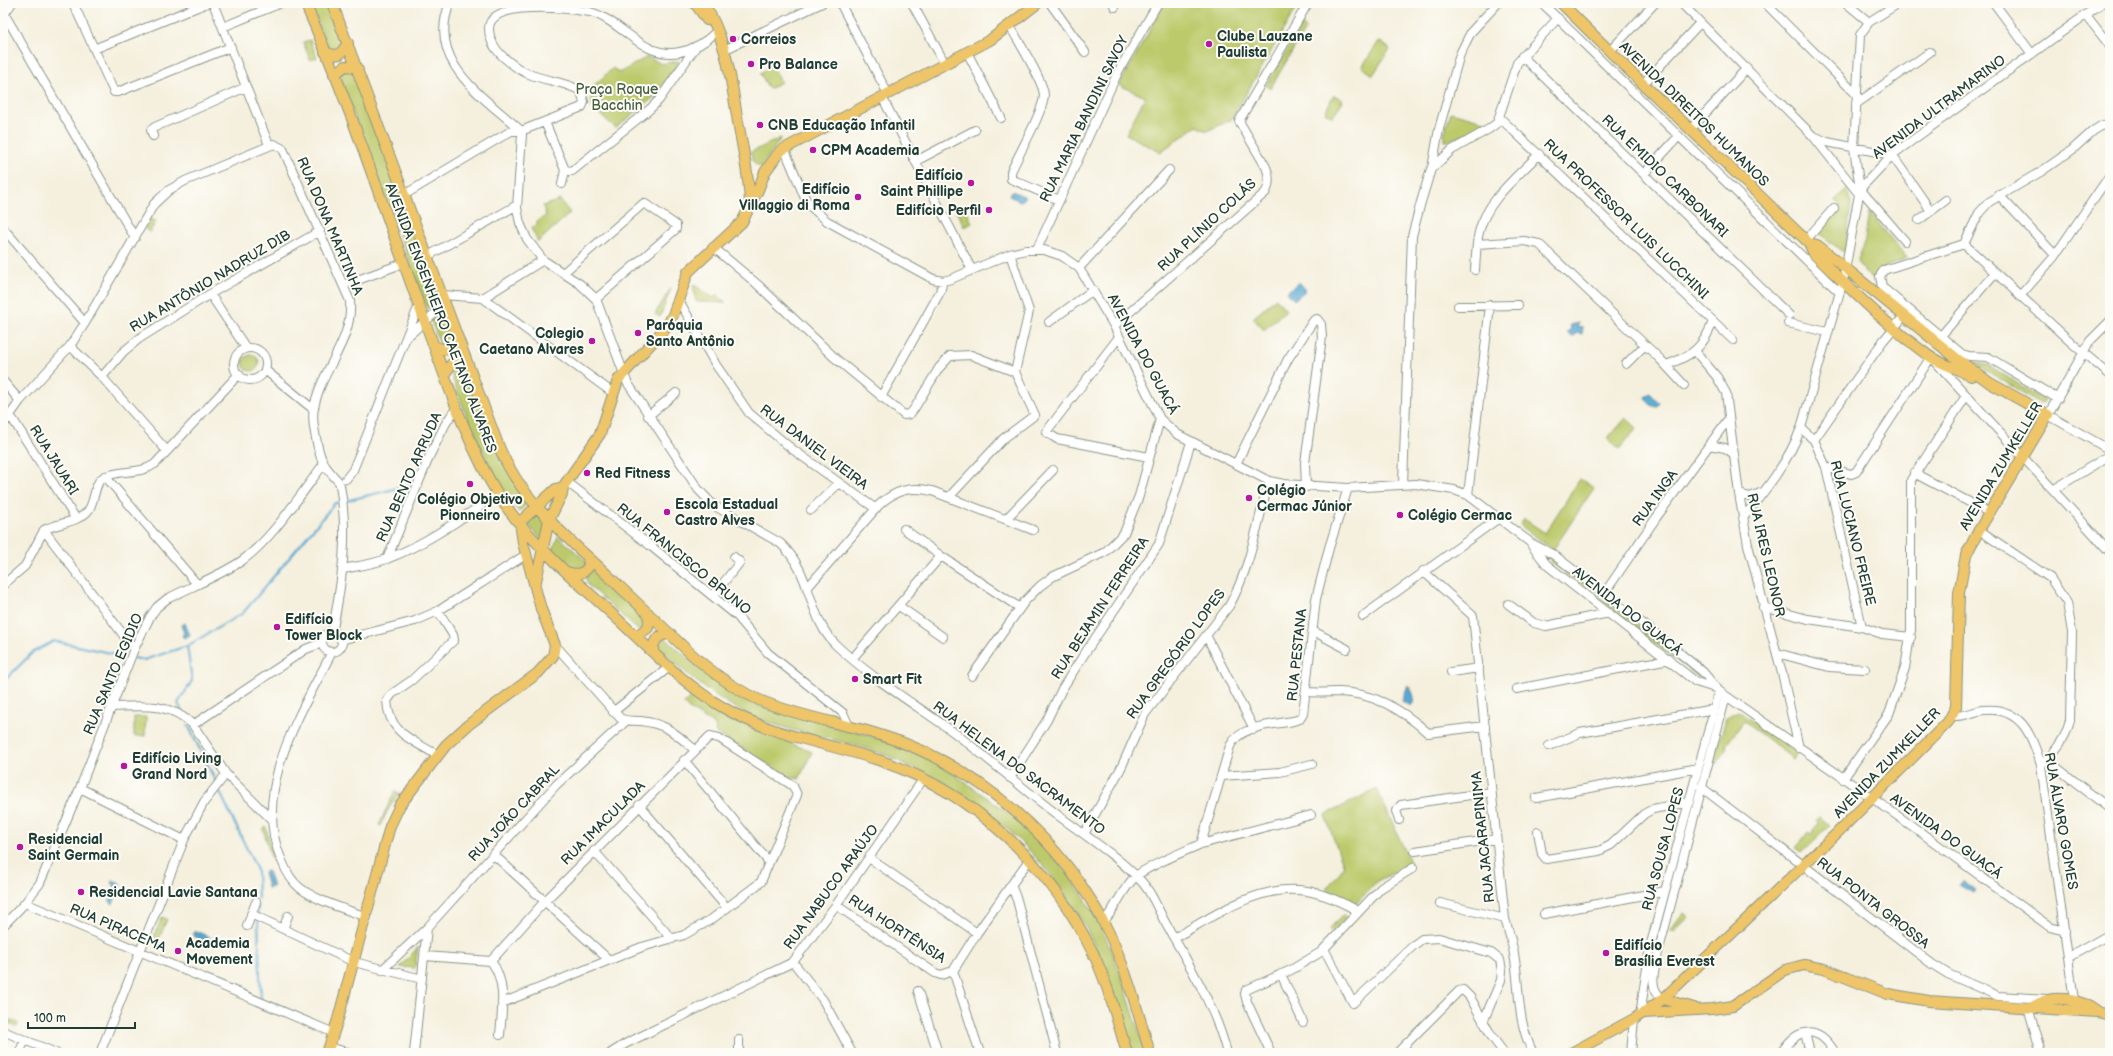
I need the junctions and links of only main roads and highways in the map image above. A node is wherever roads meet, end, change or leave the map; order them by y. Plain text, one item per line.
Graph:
1 (305, 3) edge
2 (332, 3) edge
3 (695, 3) edge
4 (704, 3) edge
5 (1038, 3) edge
6 (1561, 3) edge
7 (718, 34) junction
8 (348, 43) junction
9 (326, 52) junction
10 (358, 70) junction
11 (334, 74) junction
12 (747, 172) junction
13 (763, 175) junction
14 (750, 207) junction
15 (1807, 242) junction
16 (459, 340) junction
17 (434, 346) junction
18 (466, 360) junction
19 (445, 373) junction
20 (1990, 383) junction
21 (2048, 415) joint
22 (565, 485) junction
23 (537, 507) junction
24 (549, 520) junction
25 (520, 522) junction
26 (543, 550) junction
27 (588, 557) junction
28 (567, 572) junction
29 (536, 582) junction
30 (648, 613) junction
31 (634, 634) junction
32 (671, 634) junction
33 (653, 652) junction
34 (1663, 999) junction
35 (2049, 999) junction
36 (2030, 1008) junction
37 (2085, 1008) junction
38 (1700, 1010) junction
39 (2052, 1010) junction
40 (1639, 1015) junction
41 (2110, 1015) edge
42 (327, 1050) edge
43 (1127, 1053) edge
44 (1150, 1053) edge
45 (1571, 1053) edge

1 - 9 main road, AVENIDA ENGENHEIRO CAETANO ALVARES
2 - 8 main road, AVENIDA ENGENHEIRO CAETANO ALVARES
3 - 7 main road
4 - 7 main road
5 - 13 main road
6 - 15 main road, AVENIDA DIREITOS HUMANOS
7 - 12 main road
8 - 9 main road
8 - 10 main road, AVENIDA ENGENHEIRO CAETANO ALVARES
9 - 11 main road, AVENIDA ENGENHEIRO CAETANO ALVARES
10 - 11 main road
10 - 16 main road, AVENIDA ENGENHEIRO CAETANO ALVARES
11 - 17 main road, AVENIDA ENGENHEIRO CAETANO ALVARES
12 - 13 main road
12 - 14 main road
13 - 14 main road
14 - 22 main road
15 - 20 main road, AVENIDA DIREITOS HUMANOS
15 - 20 main road, AVENIDA DIREITOS HUMANOS
16 - 17 main road
16 - 18 main road, AVENIDA ENGENHEIRO CAETANO ALVARES
17 - 19 main road, AVENIDA ENGENHEIRO CAETANO ALVARES
18 - 19 main road
18 - 23 main road, AVENIDA ENGENHEIRO CAETANO ALVARES
19 - 25 main road, AVENIDA ENGENHEIRO CAETANO ALVARES
20 - 21 main road, AVENIDA DIREITOS HUMANOS
21 - 34 main road, AVENIDA ZUMKELLER
22 - 23 main road
22 - 24 main road
23 - 24 main road, AVENIDA ENGENHEIRO CAETANO ALVARES
23 - 25 main road
24 - 26 main road
24 - 27 main road, AVENIDA ENGENHEIRO CAETANO ALVARES
25 - 26 main road, AVENIDA ENGENHEIRO CAETANO ALVARES
25 - 29 main road
26 - 28 main road, AVENIDA ENGENHEIRO CAETANO ALVARES
26 - 29 main road
27 - 28 main road
27 - 30 main road, AVENIDA ENGENHEIRO CAETANO ALVARES
28 - 31 main road, AVENIDA ENGENHEIRO CAETANO ALVARES
29 - 42 main road
30 - 31 main road
30 - 32 main road, AVENIDA ENGENHEIRO CAETANO ALVARES
31 - 33 main road, AVENIDA ENGENHEIRO CAETANO ALVARES
32 - 33 main road
32 - 44 main road, AVENIDA ENGENHEIRO CAETANO ALVARES
33 - 43 main road, AVENIDA ENGENHEIRO CAETANO ALVARES
34 - 38 main road
34 - 40 main road, AVENIDA ZUMKELLER
35 - 36 main road
35 - 37 main road
35 - 39 main road
36 - 38 main road
36 - 39 main road
37 - 39 main road
37 - 41 main road
38 - 40 main road
40 - 45 main road, AVENIDA ZUMKELLER

